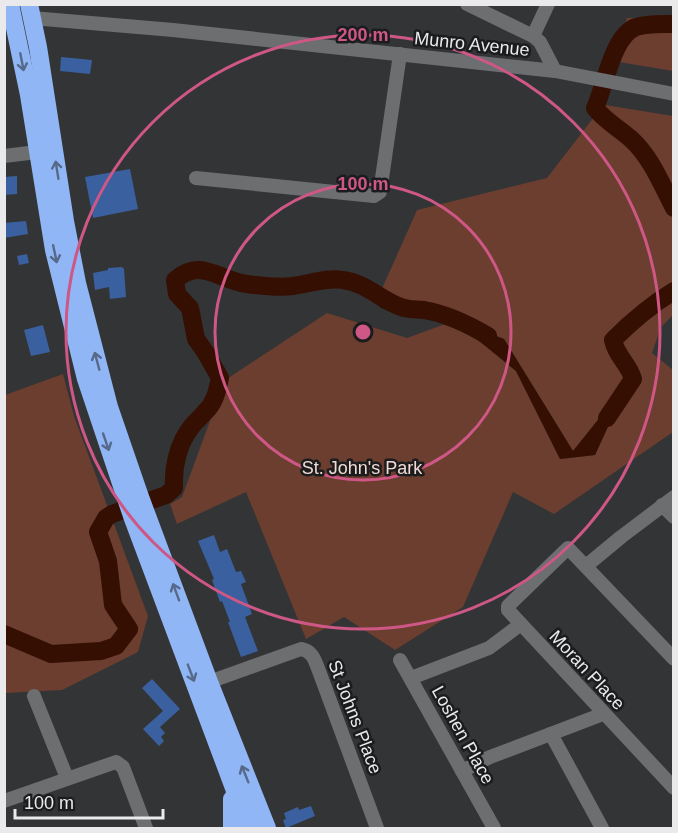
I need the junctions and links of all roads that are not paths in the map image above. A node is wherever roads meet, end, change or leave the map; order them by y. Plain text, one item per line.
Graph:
1 (10, 4) edge
2 (467, 4) edge
3 (548, 4) edge
4 (30, 11) edge
5 (10, 30) edge
6 (533, 36) junction
7 (400, 54) junction
8 (555, 71) junction
9 (674, 94) edge
10 (37, 152) junction
11 (4, 156) edge
12 (196, 178) dead end
13 (133, 498) junction
14 (668, 501) edge
15 (674, 517) edge
16 (140, 518) junction
17 (586, 566) junction
18 (521, 624) junction
19 (674, 659) edge
20 (400, 660) dead end
21 (411, 678) junction
22 (209, 682) junction
23 (34, 696) dead end
24 (603, 714) junction
25 (551, 734) junction
26 (462, 771) junction
27 (230, 777) junction
28 (67, 778) junction
29 (674, 788) edge
30 (4, 801) edge
31 (146, 828) edge
32 (232, 828) edge
33 (249, 828) edge
34 (267, 828) edge
35 (377, 828) edge
36 (494, 828) edge
37 (602, 828) edge

1 - 5 highway
2 - 6 street
3 - 6 street
4 - 7 street, Munro Avenue
13 -> 4 highway
5 -> 10 highway
6 - 8 street
7 - 8 street, Munro Avenue
7 - 12 street
8 - 9 street, Munro Avenue
10 - 11 street
10 -> 13 highway
13 - 16 highway
14 - 15 street
14 - 17 street
22 -> 16 highway
16 -> 27 highway
17 - 18 street, Moran Place
17 - 19 street
18 - 21 street
18 - 24 street, Moran Place
20 - 21 street, Loshen Place
21 - 26 street, Loshen Place
34 -> 22 highway
22 - 35 street, St Johns Place
23 - 28 street
24 - 25 street
24 - 29 street, Moran Place
25 - 26 street
25 - 37 street
26 - 36 street, Loshen Place
27 - 32 highway
27 - 33 highway
28 - 30 street
28 - 31 street

